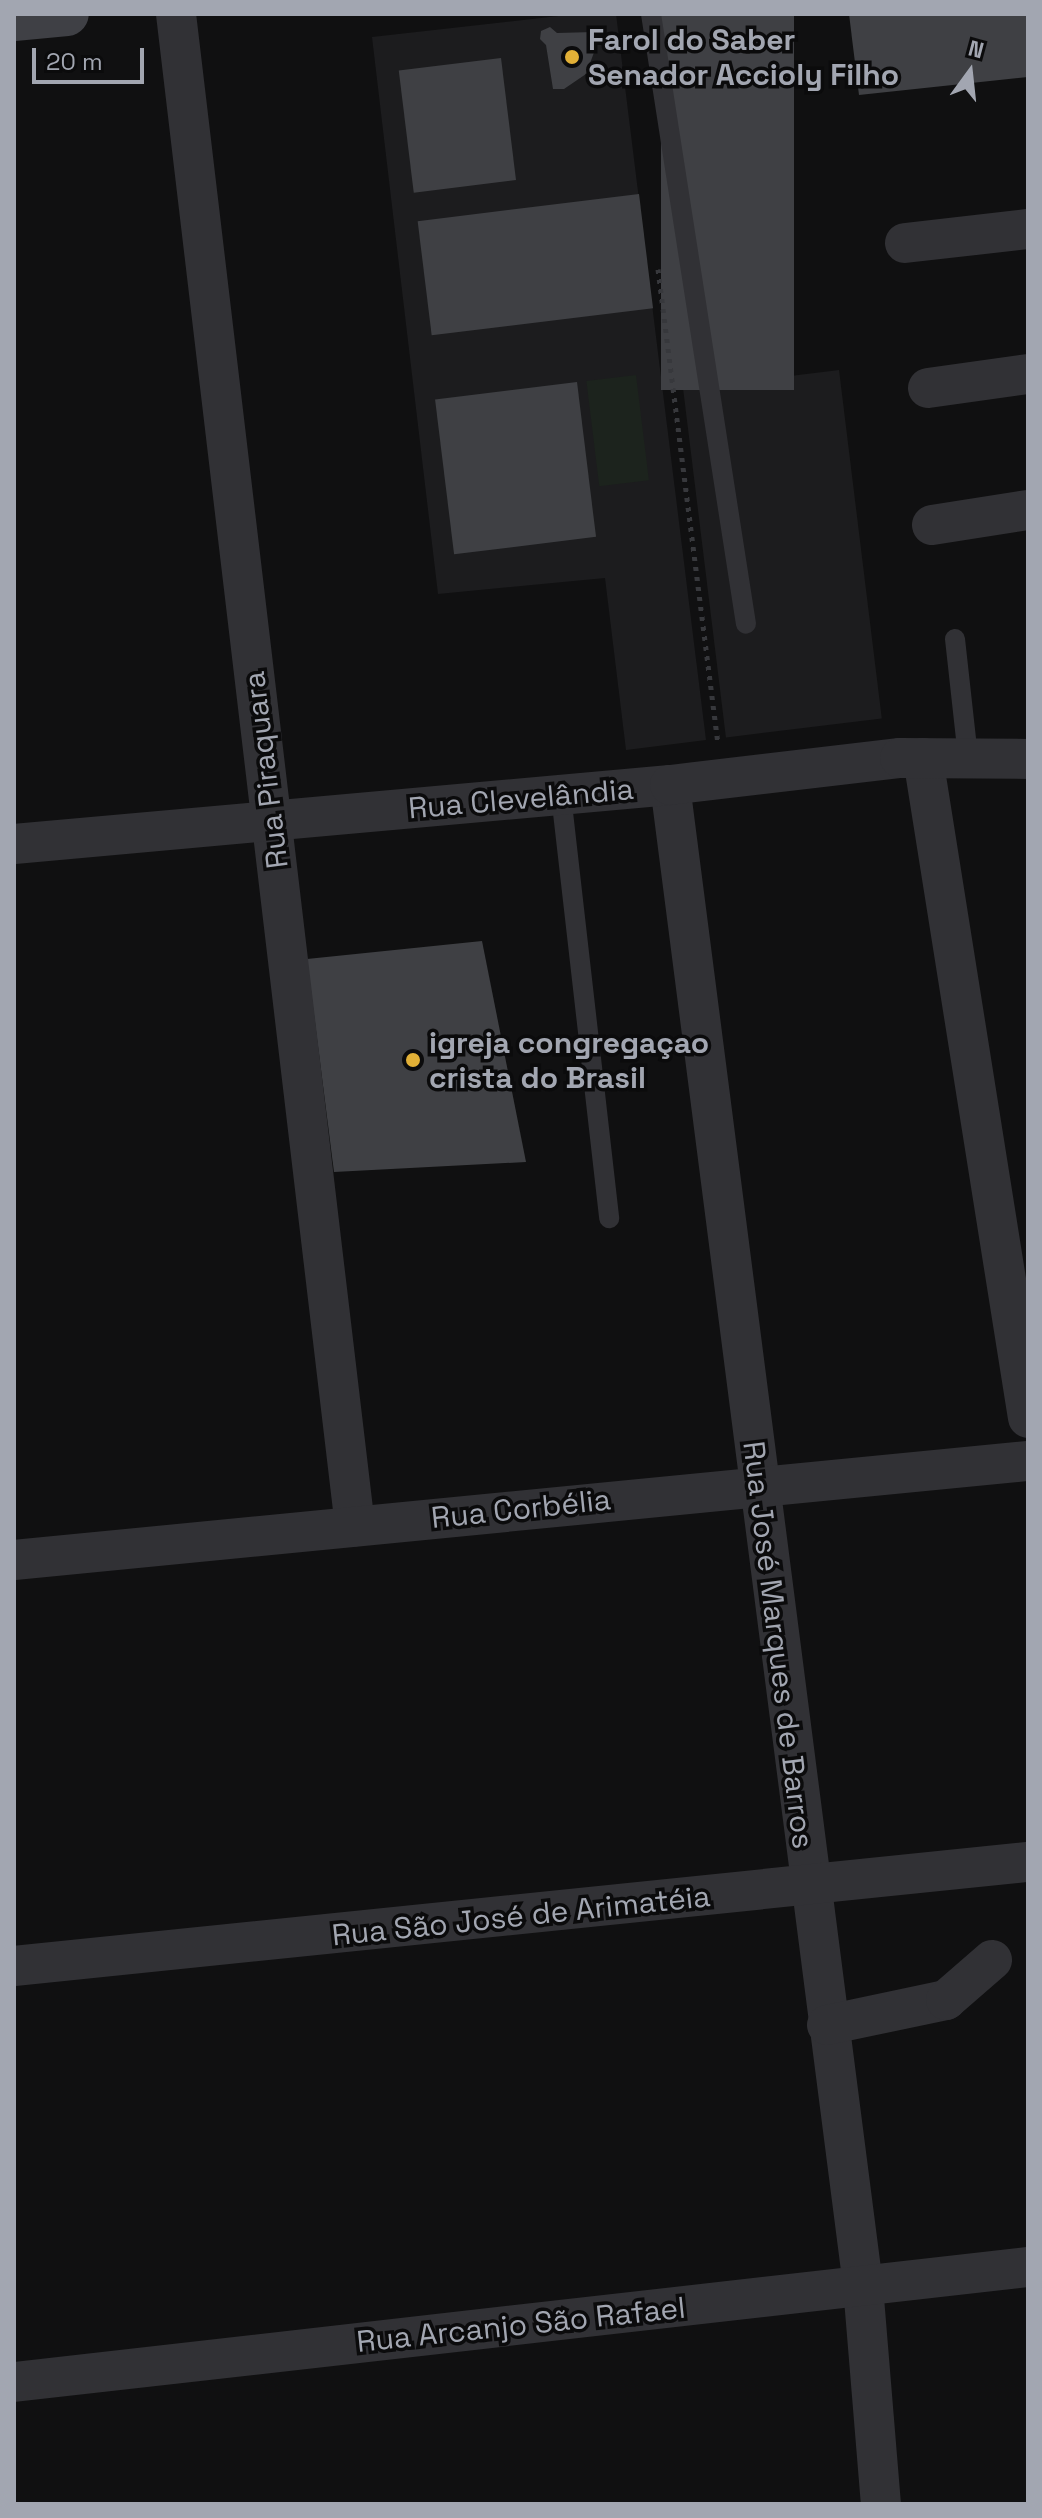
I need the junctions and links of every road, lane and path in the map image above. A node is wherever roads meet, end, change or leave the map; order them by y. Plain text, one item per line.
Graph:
1 (67, 14) edge
2 (176, 14) edge
3 (651, 14) edge
4 (14, 19) edge
5 (1028, 229) edge
6 (905, 243) dead end
7 (658, 264) dead end
8 (1028, 374) edge
9 (928, 388) dead end
10 (1028, 510) edge
11 (932, 525) dead end
12 (746, 624) dead end
13 (955, 639) dead end
14 (968, 757) junction
15 (923, 758) junction
16 (1028, 759) edge
17 (723, 779) junction
18 (670, 785) junction
19 (561, 795) junction
20 (272, 822) junction
21 (14, 844) edge
22 (609, 1218) dead end
23 (1028, 1418) edge
24 (1028, 1461) edge
25 (758, 1485) junction
26 (355, 1526) junction
27 (14, 1560) edge
28 (1028, 1862) edge
29 (808, 1888) junction
30 (992, 1960) dead end
31 (14, 1966) edge
32 (827, 2025) junction
33 (1028, 2267) edge
34 (863, 2286) junction
35 (14, 2382) edge
36 (881, 2504) edge

1 - 4 main road
2 - 20 street, Rua Piraquara
3 - 12 lane
5 - 6 street
7 - 17 path
8 - 9 street
10 - 11 street
13 - 14 lane
14 - 15 street, Rua Clevelândia
14 - 16 street, Rua Clevelândia
15 - 17 street, Rua Clevelândia
15 - 23 street
17 - 18 street, Rua Clevelândia
18 - 19 street, Rua Clevelândia
18 - 25 street, Rua José Marques de Barros
19 - 20 street, Rua Clevelândia
19 - 22 lane
20 - 21 street, Rua Clevelândia
20 - 26 street, Rua Piraquara
24 - 25 street, Rua Corbélia
25 - 26 street, Rua Corbélia
25 - 29 street, Rua José Marques de Barros
26 - 27 street, Rua Corbélia
28 - 29 street, Rua São José de Arimatéia
29 - 31 street, Rua São José de Arimatéia
29 - 32 street, Rua José Marques de Barros
30 - 32 street
32 - 34 street, Rua José Marques de Barros
33 - 34 street, Rua Arcanjo São Rafael
34 - 35 street, Rua Arcanjo São Rafael
34 - 36 street, Rua José Marques de Barros

